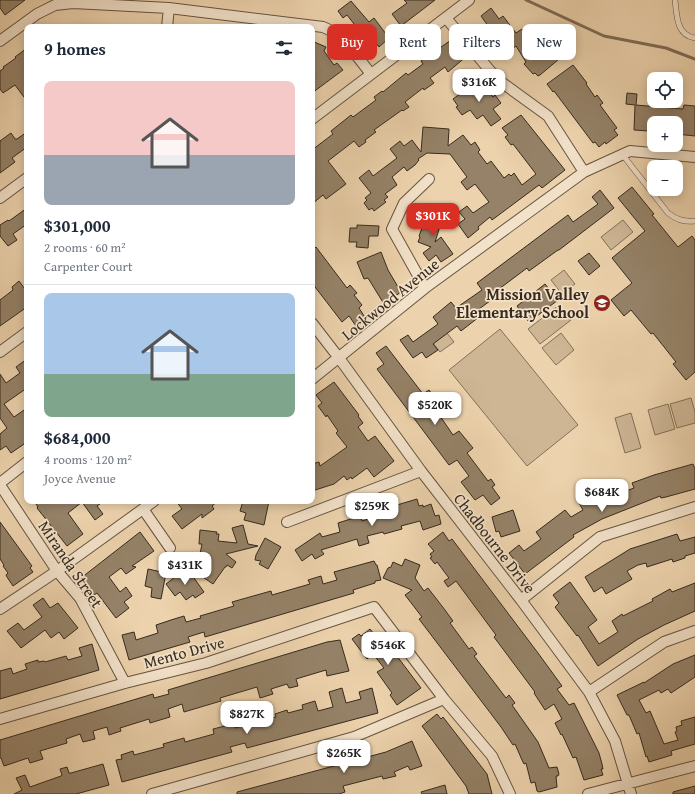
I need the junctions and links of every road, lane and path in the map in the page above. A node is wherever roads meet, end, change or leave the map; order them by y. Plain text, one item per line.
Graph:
1 (469, 0) edge
2 (675, 0) edge
3 (169, 8) junction
4 (446, 18) junction
5 (167, 24) edge
6 (299, 24) edge
7 (315, 26) edge
8 (695, 38) edge
9 (0, 41) edge
10 (371, 74) junction
11 (315, 117) edge
12 (622, 154) junction
13 (695, 157) edge
14 (584, 172) junction
15 (429, 179) dead end
16 (24, 180) edge
17 (0, 198) edge
18 (695, 221) edge
19 (425, 288) junction
20 (315, 327) edge
21 (24, 334) edge
22 (0, 352) edge
23 (339, 358) junction
24 (315, 377) edge
25 (24, 464) edge
26 (420, 471) junction
27 (0, 484) edge
28 (150, 504) edge
29 (695, 508) edge
30 (143, 509) junction
31 (287, 522) dead end
32 (170, 548) dead end
33 (57, 571) junction
34 (521, 600) junction
35 (0, 609) edge
36 (695, 631) edge
37 (126, 683) junction
38 (589, 692) junction
39 (444, 699) junction
40 (0, 719) edge
41 (695, 766) edge
42 (630, 789) edge
43 (152, 794) edge
44 (510, 794) edge
45 (588, 794) edge

1 - 4 street
2 - 8 lane
3 - 5 street
3 - 6 street
3 - 9 street
4 - 10 street
4 - 14 street
7 - 10 street
10 - 11 street
12 - 13 street, Lockwood Avenue
12 - 14 street, Lockwood Avenue
12 - 18 lane
14 - 19 street, Lockwood Avenue
15 - 19 street
16 - 17 street
19 - 23 street, Lockwood Avenue
20 - 23 street, Chadbourne Drive
21 - 22 street
23 - 24 street, Lockwood Avenue
23 - 26 street, Chadbourne Drive
25 - 27 street
26 - 31 street
26 - 34 street, Chadbourne Drive
27 - 33 street, Miranda Street
28 - 30 street
29 - 34 street
30 - 32 street
30 - 33 street
33 - 35 street
33 - 37 street, Miranda Street
34 - 38 street, Chadbourne Drive
36 - 38 street
37 - 39 street, Mento Drive
37 - 40 street, Mento Drive
38 - 42 street, Chadbourne Drive
39 - 43 street
39 - 44 street
41 - 42 street
42 - 45 street

